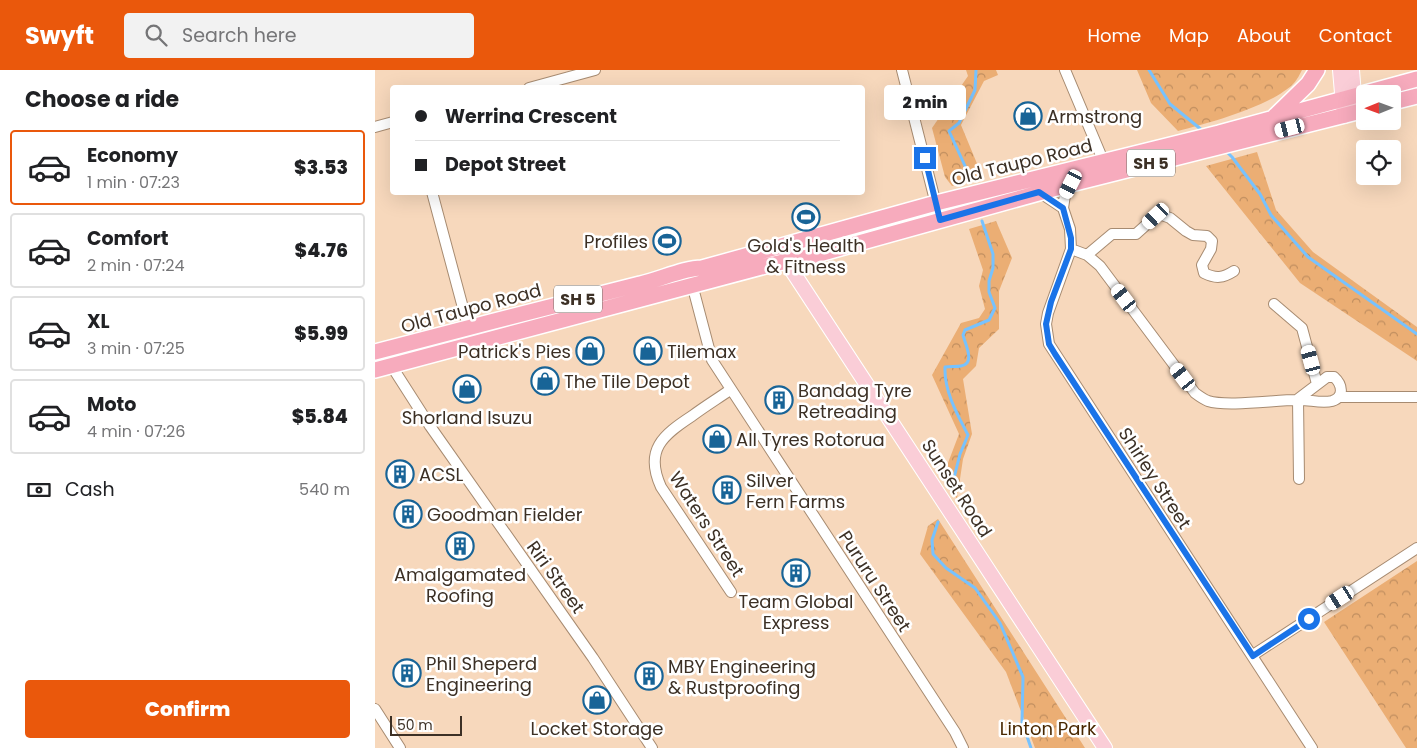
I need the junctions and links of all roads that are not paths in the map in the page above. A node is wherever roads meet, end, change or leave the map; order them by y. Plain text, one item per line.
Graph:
1 (595, 70) edge
2 (902, 70) edge
3 (1065, 70) edge
4 (1317, 70) edge
5 (1340, 70) edge
6 (1352, 70) edge
7 (1417, 79) edge
8 (540, 85) edge
9 (1417, 96) edge
10 (1348, 98) junction
11 (1401, 100) edge
12 (1355, 112) edge
13 (1272, 119) junction
14 (390, 123) edge
15 (375, 127) edge
16 (1224, 138) junction
17 (1103, 168) junction
18 (1071, 184) junction
19 (1039, 192) junction
20 (433, 195) edge
21 (936, 203) junction
22 (1063, 208) junction
23 (940, 220) junction
24 (784, 246) junction
25 (1071, 249) junction
26 (1087, 256) junction
27 (787, 261) junction
28 (688, 269) junction
29 (1234, 271) dead end
30 (691, 286) junction
31 (1274, 304) dead end
32 (470, 336) junction
33 (378, 352) edge
34 (390, 366) junction
35 (375, 370) edge
36 (1317, 384) junction
37 (730, 390) junction
38 (1339, 397) junction
39 (1417, 397) edge
40 (1298, 400) junction
41 (1299, 478) dead end
42 (1417, 548) edge
43 (731, 592) dead end
44 (1253, 656) junction
45 (375, 709) edge
46 (400, 748) edge
47 (653, 748) edge
48 (963, 748) edge
49 (1105, 748) edge
50 (1312, 748) edge

1 - 8 street
2 - 21 street
3 - 17 street
4 - 13 highway
5 - 10 main road
6 - 10 main road
7 - 10 highway, Old Taupo Road / SH 5
9 - 11 highway
10 - 12 main road
10 - 13 highway, Old Taupo Road / SH 5
12 - 16 highway, Old Taupo Road / SH 5
13 - 16 highway, Old Taupo Road / SH 5
14 - 15 street
16 - 17 highway, Old Taupo Road / SH 5
17 - 18 highway, Old Taupo Road / SH 5
17 - 21 highway, Old Taupo Road / SH 5
18 - 19 highway, Old Taupo Road / SH 5
18 - 22 street
19 - 22 street
19 - 23 highway, Old Taupo Road / SH 5
20 - 32 street
21 - 23 street
21 - 24 highway, Old Taupo Road / SH 5
22 - 25 street, Shirley Street
23 - 27 highway, Old Taupo Road / SH 5
24 - 27 main road, Sunset Road
24 - 28 highway, Old Taupo Road / SH 5
25 - 26 street
25 - 44 street, Shirley Street
26 - 29 street
26 - 40 street
27 - 30 highway, Old Taupo Road / SH 5
27 - 49 main road, Sunset Road
28 - 30 street, Pururu Street
28 - 32 highway, Old Taupo Road / SH 5
30 - 32 highway, Old Taupo Road / SH 5
30 - 37 street, Pururu Street
31 - 36 street
32 - 33 highway, Old Taupo Road / SH 5
32 - 34 highway, Old Taupo Road / SH 5
33 - 34 street, Riri Street
34 - 35 highway, Old Taupo Road / SH 5
34 - 47 street, Riri Street
36 - 38 street
36 - 40 street
37 - 43 street, Waters Street
37 - 48 street, Pururu Street
38 - 39 street
38 - 40 street
40 - 41 street
42 - 44 street
44 - 50 street, Shirley Street
45 - 46 street

